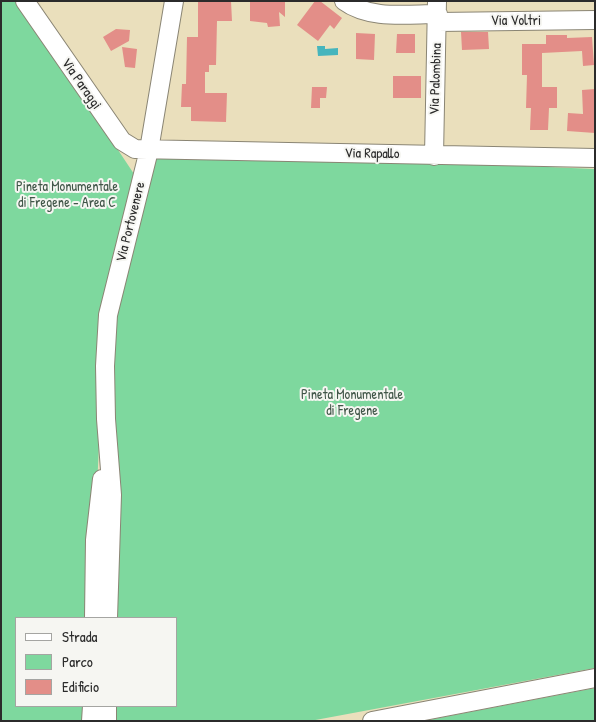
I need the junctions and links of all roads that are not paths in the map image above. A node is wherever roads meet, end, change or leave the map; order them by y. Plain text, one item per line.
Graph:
1 (174, 1) edge
2 (344, 1) edge
3 (25, 2) edge
4 (438, 12) edge
5 (595, 20) edge
6 (149, 150) junction
7 (434, 156) junction
8 (595, 158) edge
9 (108, 444) junction
10 (94, 617) edge
11 (108, 617) edge
12 (595, 678) edge
13 (92, 707) edge
14 (107, 707) edge
15 (91, 721) edge
16 (107, 721) edge
17 (372, 721) edge

1 - 6 street, Via Portovenere
2 - 4 street, Via Voltri
3 - 6 street, Via Paraggi
4 - 5 street, Via Voltri
4 - 7 street, Via Palombina
6 - 7 street, Via Rapallo
6 - 9 street, Via Portovenere
7 - 8 street, Via Rapallo
9 - 10 street, Via Portovenere
9 - 11 street, Via Portovenere
12 - 17 street
13 - 15 street
14 - 16 street

